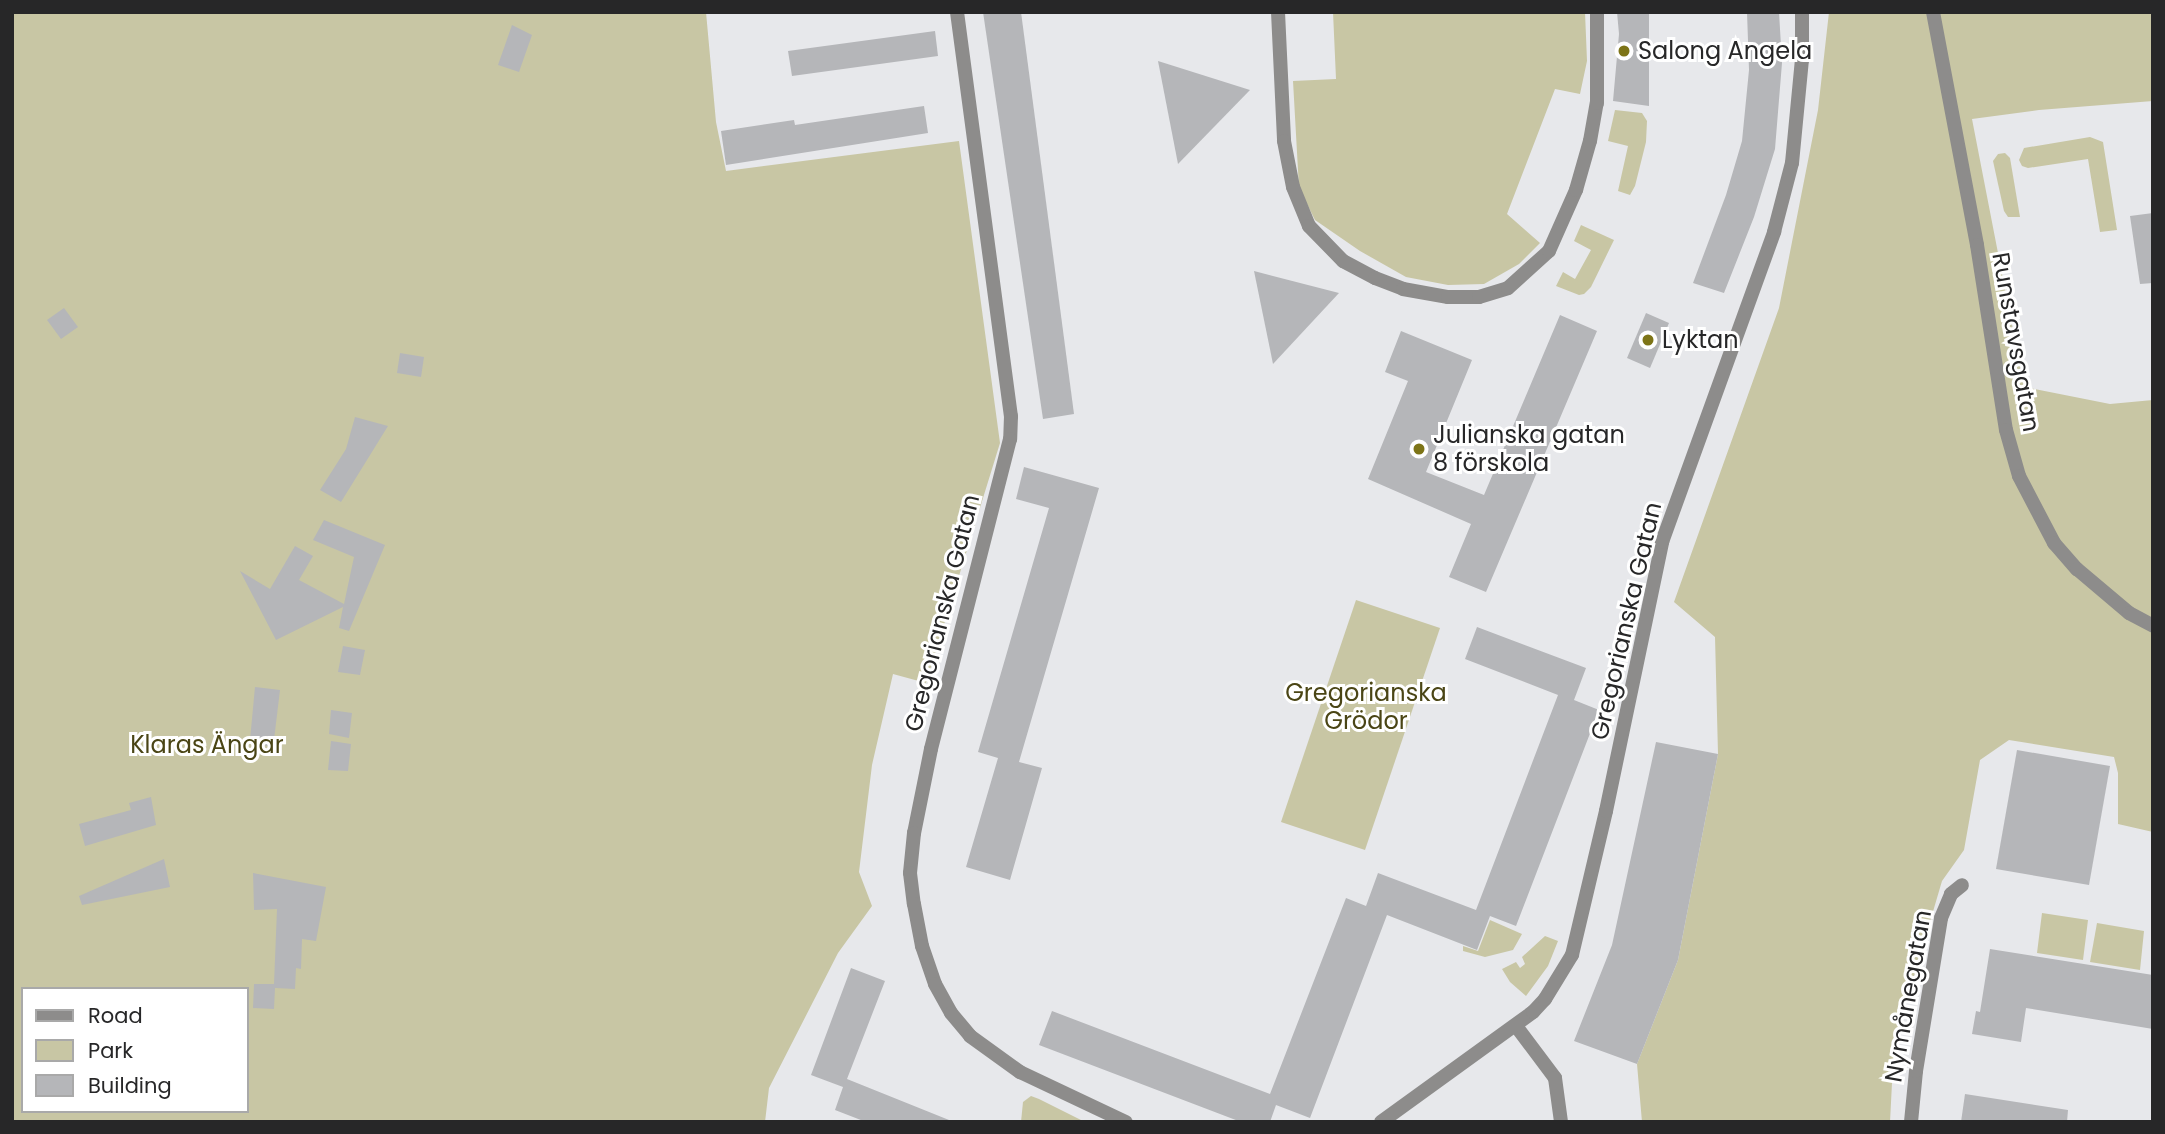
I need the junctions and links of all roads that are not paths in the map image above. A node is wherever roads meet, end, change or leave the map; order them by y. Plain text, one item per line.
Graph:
1 (957, 12) edge
2 (1278, 12) edge
3 (1597, 12) edge
4 (1802, 12) edge
5 (1933, 12) edge
6 (2153, 626) edge
7 (1962, 884) dead end
8 (1516, 1026) junction
9 (1126, 1122) edge
10 (1381, 1122) edge
11 (1561, 1122) edge
12 (1911, 1122) edge

1 - 9 street, Gregorianska Gatan
2 - 3 street
4 - 8 street, Gregorianska Gatan
5 - 6 street, Runstavsgatan
7 - 12 street, Nymånegatan
8 - 10 street, Gregorianska Gatan
8 - 11 street

